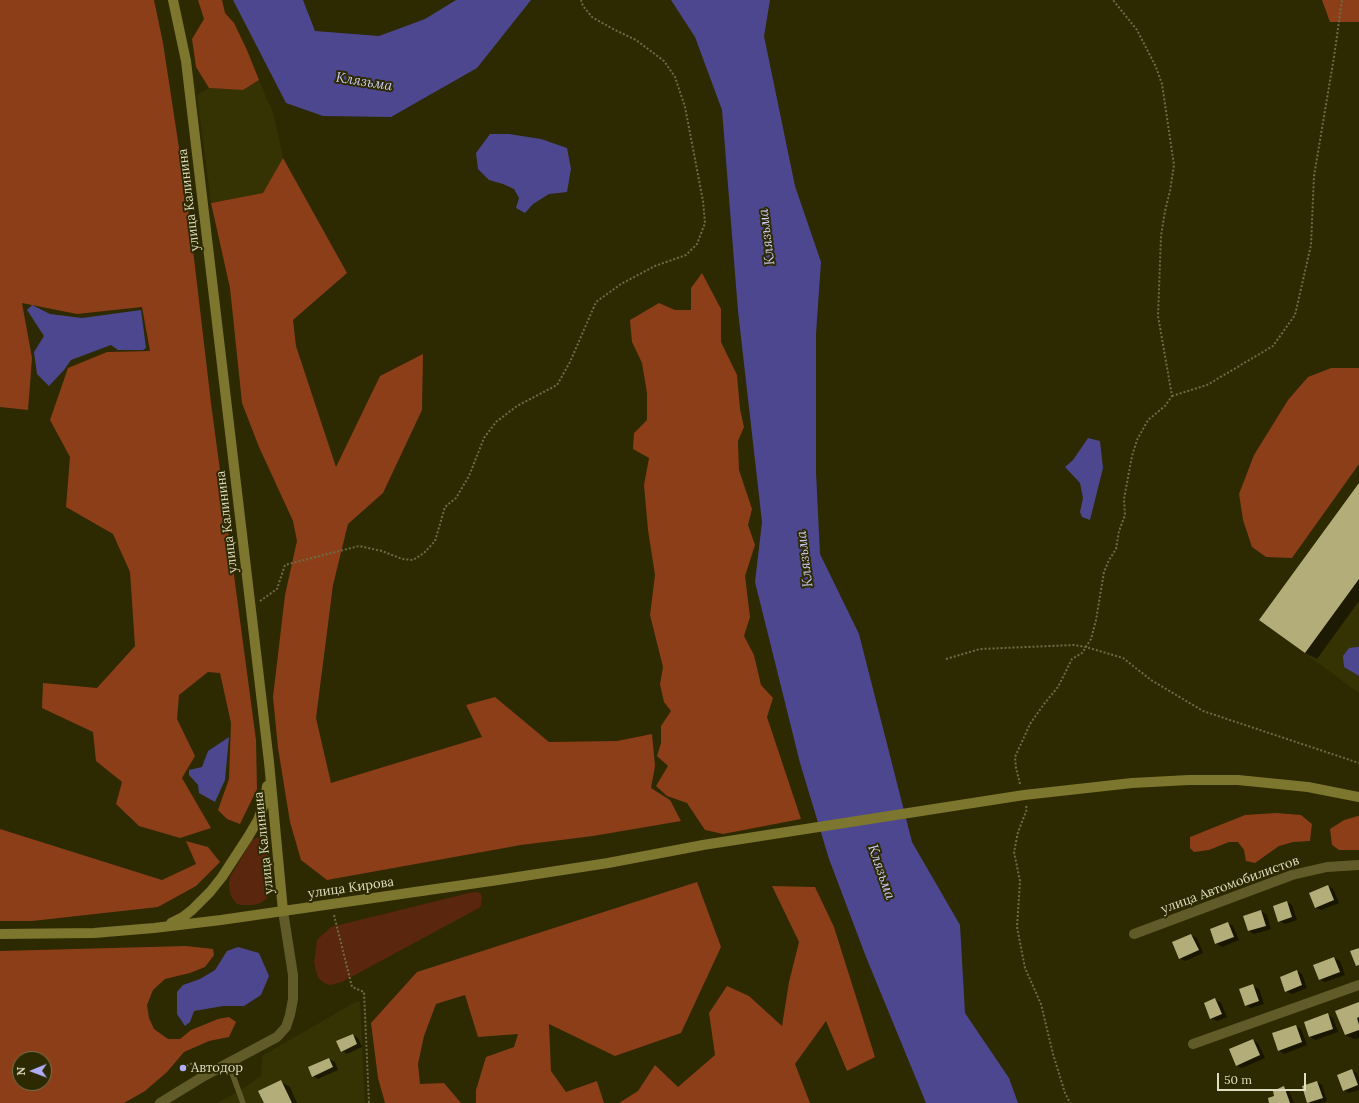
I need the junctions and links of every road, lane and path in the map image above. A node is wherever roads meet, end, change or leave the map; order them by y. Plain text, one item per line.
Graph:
1 (174, 0) edge
2 (581, 0) edge
3 (1114, 0) edge
4 (1342, 0) edge
5 (1172, 396) junction
6 (250, 603) junction
7 (1086, 647) junction
8 (946, 659) dead end
9 (269, 762) junction
10 (1359, 764) edge
11 (1024, 795) junction
12 (1359, 797) edge
13 (1359, 865) edge
14 (331, 904) junction
15 (283, 911) junction
16 (154, 928) junction
17 (0, 934) edge
18 (1134, 934) dead end
19 (1359, 985) edge
20 (1193, 1044) dead end
21 (196, 1061) dead end
22 (228, 1062) junction
23 (183, 1068) dead end
24 (160, 1103) edge
25 (243, 1103) edge
26 (369, 1103) edge
27 (1070, 1103) edge

1 - 6 main road, улица Калинина
2 - 6 path
3 - 5 path
4 - 5 path
5 - 7 path
6 - 9 main road, улица Калинина
7 - 8 path
7 - 10 path
7 - 11 path
9 - 15 main road, улица Калинина
9 - 16 main road
11 - 12 main road, улица Кирова
11 - 14 main road, улица Кирова
11 - 27 path
13 - 18 street, улица Автомобилистов
14 - 15 main road, улица Кирова
14 - 26 path
15 - 16 main road, улица Кирова
15 - 22 street, улица Калинина
16 - 17 main road, улица Кирова
19 - 20 street
21 - 23 path
22 - 24 street
22 - 25 lane

